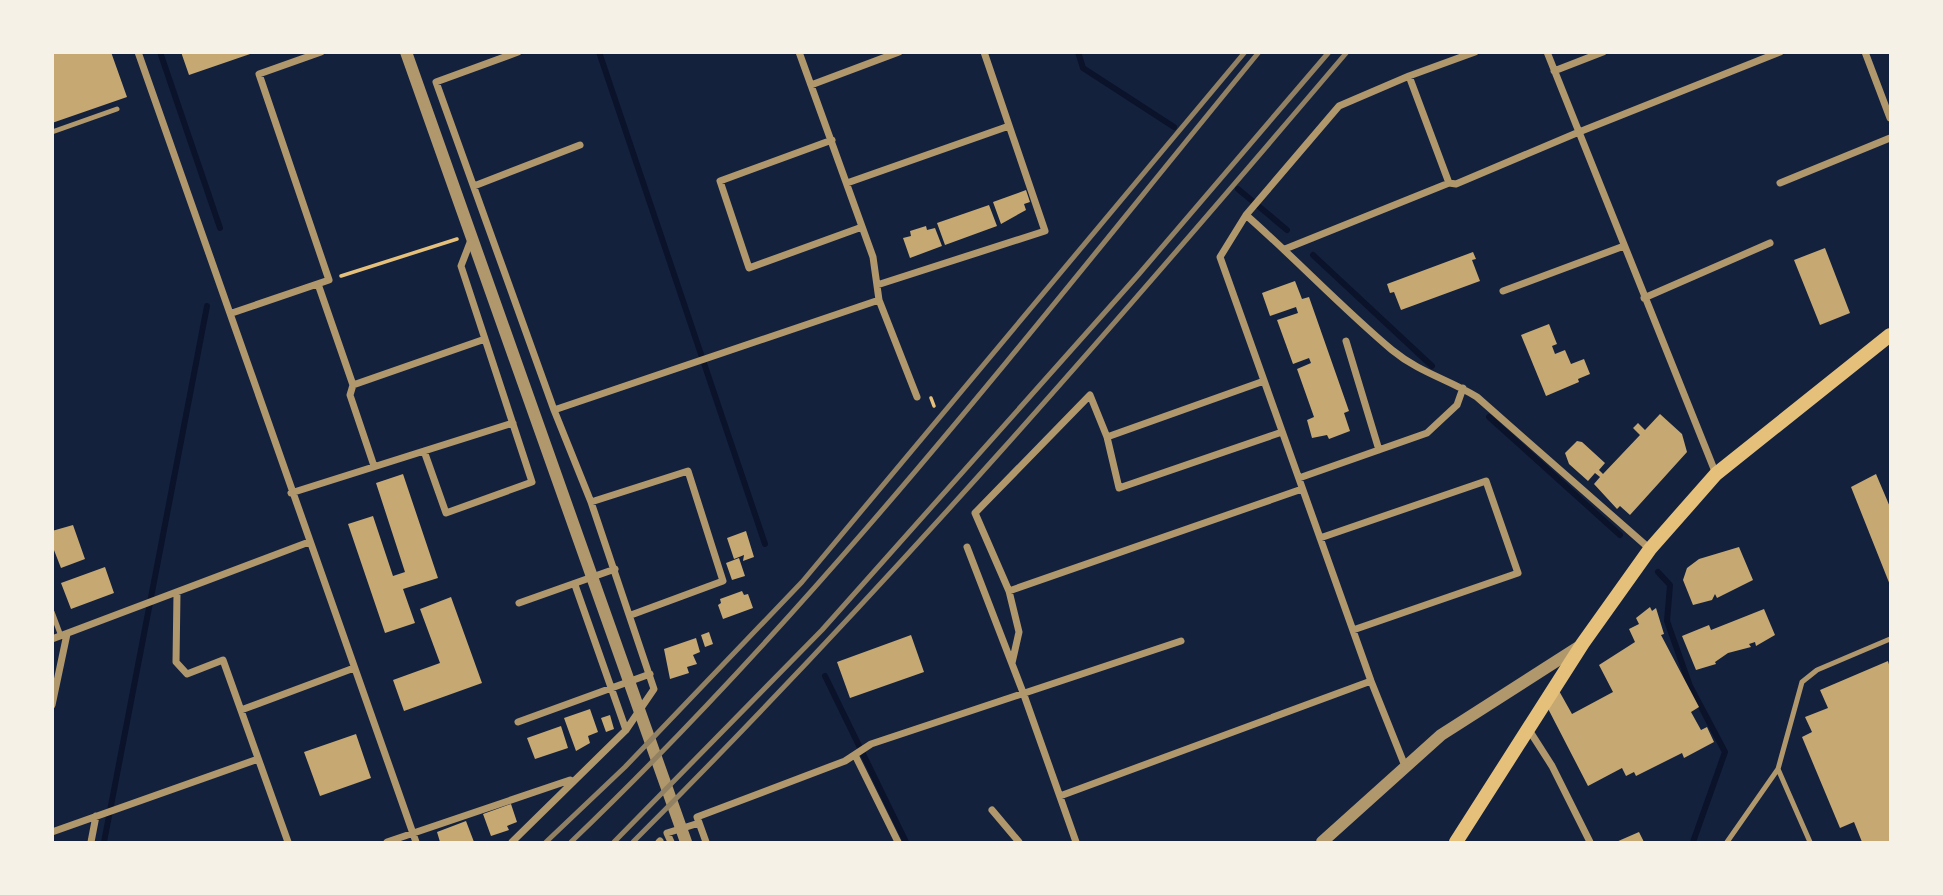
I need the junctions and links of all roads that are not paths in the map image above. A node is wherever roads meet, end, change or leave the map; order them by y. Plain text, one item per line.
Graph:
1 (138, 52) edge
2 (321, 52) edge
3 (406, 52) edge
4 (518, 52) edge
5 (799, 52) edge
6 (899, 52) edge
7 (984, 52) edge
8 (1475, 52) edge
9 (1547, 52) edge
10 (1603, 52) edge
11 (1780, 52) edge
12 (1865, 52) edge
13 (1554, 71) junction
14 (1409, 75) junction
15 (811, 85) junction
16 (117, 109) dead end
17 (1891, 118) edge
18 (1009, 126) junction
19 (52, 132) edge
20 (1579, 132) junction
21 (1891, 138) edge
22 (832, 141) junction
23 (580, 145) dead end
24 (847, 183) junction
25 (1449, 183) junction
26 (1780, 183) dead end
27 (474, 186) junction
28 (1246, 215) junction
29 (862, 227) junction
30 (472, 239) junction
31 (1770, 243) dead end
32 (1624, 247) junction
33 (1285, 249) junction
34 (318, 284) junction
35 (877, 285) junction
36 (1503, 291) dead end
37 (1644, 298) junction
38 (879, 300) junction
39 (232, 313) junction
40 (1891, 335) edge
41 (485, 339) junction
42 (1346, 341) dead end
43 (1264, 381) junction
44 (353, 385) junction
45 (1463, 388) junction
46 (917, 397) dead end
47 (555, 410) junction
48 (513, 423) junction
49 (1282, 432) junction
50 (1107, 437) junction
51 (1379, 450) junction
52 (424, 451) junction
53 (374, 467) junction
54 (1716, 474) junction
55 (1298, 478) junction
56 (1302, 489) junction
57 (291, 493) junction
58 (591, 502) junction
59 (1320, 538) junction
60 (309, 542) junction
61 (967, 547) dead end
62 (1650, 549) junction
63 (615, 569) junction
64 (575, 585) junction
65 (1009, 591) junction
66 (177, 593) junction
67 (519, 603) dead end
68 (52, 612) edge
69 (631, 615) junction
70 (1353, 630) junction
71 (64, 635) junction
72 (52, 639) edge
73 (1891, 639) edge
74 (1181, 640) dead end
75 (1584, 643) junction
76 (1012, 663) junction
77 (354, 668) junction
78 (650, 674) junction
79 (1371, 681) junction
80 (612, 690) junction
81 (1024, 695) junction
82 (52, 705) edge
83 (240, 710) junction
84 (518, 722) dead end
85 (1528, 729) junction
86 (626, 730) junction
87 (856, 754) junction
88 (258, 758) junction
89 (1405, 766) junction
90 (1778, 769) junction
91 (574, 779) junction
92 (1060, 796) junction
93 (992, 810) dead end
94 (96, 817) junction
95 (699, 823) junction
96 (52, 832) edge
97 (412, 832) junction
98 (91, 842) edge
99 (288, 842) edge
100 (387, 842) edge
101 (416, 842) edge
102 (512, 842) edge
103 (671, 842) edge
104 (686, 842) edge
105 (706, 842) edge
106 (898, 842) edge
107 (1019, 842) edge
108 (1076, 842) edge
109 (1322, 842) edge
110 (1456, 842) edge
111 (1590, 842) edge
112 (1727, 842) edge
113 (1810, 842) edge

1 - 39 street
2 - 34 street
3 - 30 street
4 - 27 street
5 - 15 street
6 - 15 street
7 - 18 street
8 - 14 street
9 - 13 street
10 - 13 street
11 - 20 street
12 - 17 street
13 - 20 street
14 - 25 street
14 - 28 street
15 - 22 street
16 - 19 lane
18 - 24 street
18 - 35 street
20 - 25 street
20 - 32 street
21 - 26 street
22 - 24 street
22 - 29 street
23 - 27 street
24 - 29 street
25 - 33 street
27 - 47 street
28 - 33 street
28 - 43 street
29 - 35 street
30 - 41 street
30 - 104 street
31 - 37 street
32 - 36 street
32 - 37 street
33 - 45 street
34 - 39 street
34 - 44 street
35 - 38 street
37 - 54 street
38 - 46 street
38 - 47 street
39 - 57 street
40 - 54 main road
41 - 44 street
41 - 48 street
42 - 51 street
43 - 49 street
43 - 50 street
44 - 53 street
45 - 51 street
45 - 62 street
47 - 58 street
48 - 52 street
48 - 52 street
49 - 50 street
49 - 55 street
50 - 65 street
51 - 55 street
52 - 53 street
53 - 57 street
54 - 62 main road
55 - 56 street
56 - 59 street
56 - 65 street
57 - 60 street
58 - 63 street
58 - 69 street
59 - 70 street
59 - 70 street
60 - 66 street
60 - 77 street
61 - 76 street
62 - 75 main road
63 - 64 street
63 - 69 street
64 - 67 street
64 - 80 street
65 - 76 street
66 - 71 street
66 - 83 street
68 - 71 lane
69 - 78 street
70 - 79 street
71 - 72 street
71 - 82 street
73 - 90 lane
74 - 81 street
75 - 85 main road
75 - 89 street
76 - 81 street
77 - 83 street
77 - 97 street
78 - 80 street
78 - 86 street
79 - 89 street
79 - 92 street
80 - 84 street
80 - 86 street
81 - 87 street
81 - 92 street
83 - 88 street
85 - 110 main road
85 - 111 street
86 - 91 street
87 - 95 street
87 - 106 street
88 - 94 street
88 - 99 street
89 - 109 street
90 - 112 lane
90 - 113 lane
91 - 97 street
91 - 102 street
92 - 108 street
93 - 107 street
94 - 96 street
94 - 98 street
95 - 103 street
95 - 105 street
97 - 100 street
97 - 101 street

